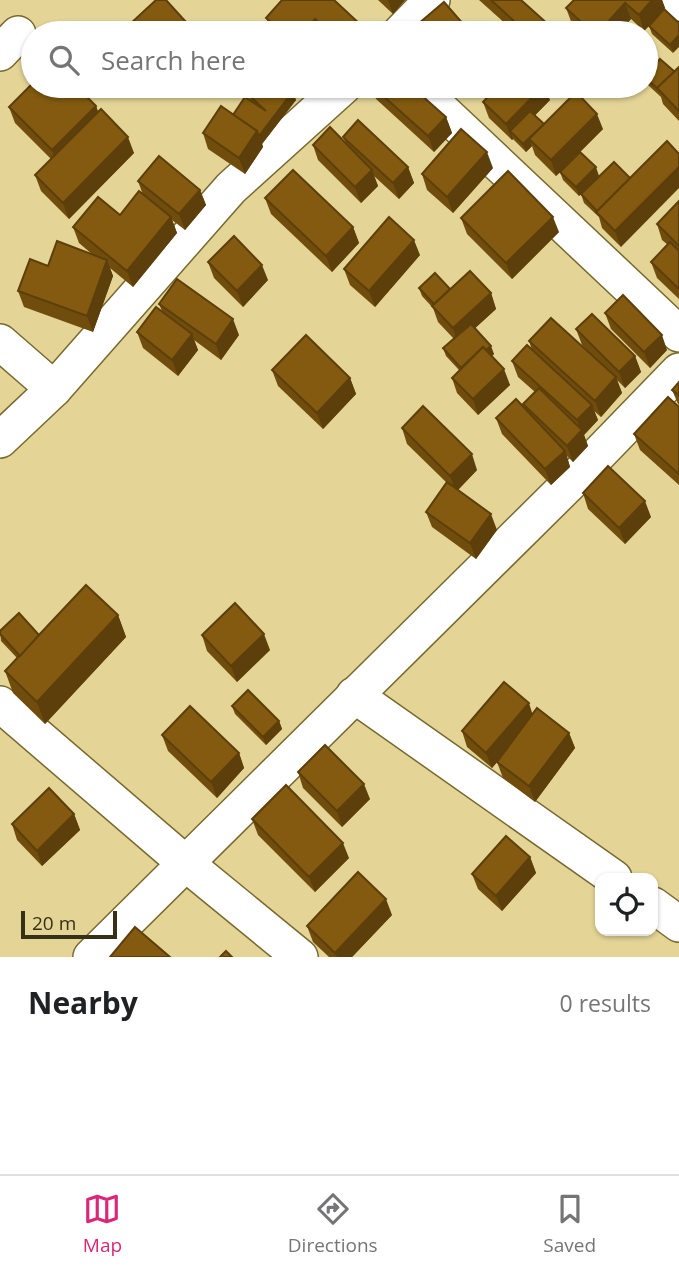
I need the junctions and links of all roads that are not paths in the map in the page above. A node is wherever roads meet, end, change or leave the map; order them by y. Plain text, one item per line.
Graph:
1 (432, 0) edge
2 (412, 21) edge
3 (331, 98) edge
4 (429, 98) edge
5 (679, 334) edge
6 (0, 342) edge
7 (679, 371) edge
8 (54, 389) junction
9 (0, 440) edge
10 (354, 695) junction
11 (0, 704) edge
12 (184, 862) junction
13 (607, 873) edge
14 (658, 909) edge
15 (679, 924) edge
16 (91, 957) edge
17 (300, 957) edge

1 - 2 street
3 - 8 street
4 - 5 street
6 - 8 street
7 - 10 street
8 - 9 street
10 - 12 street
10 - 13 street
11 - 12 street
12 - 16 street
12 - 17 street
14 - 15 street

